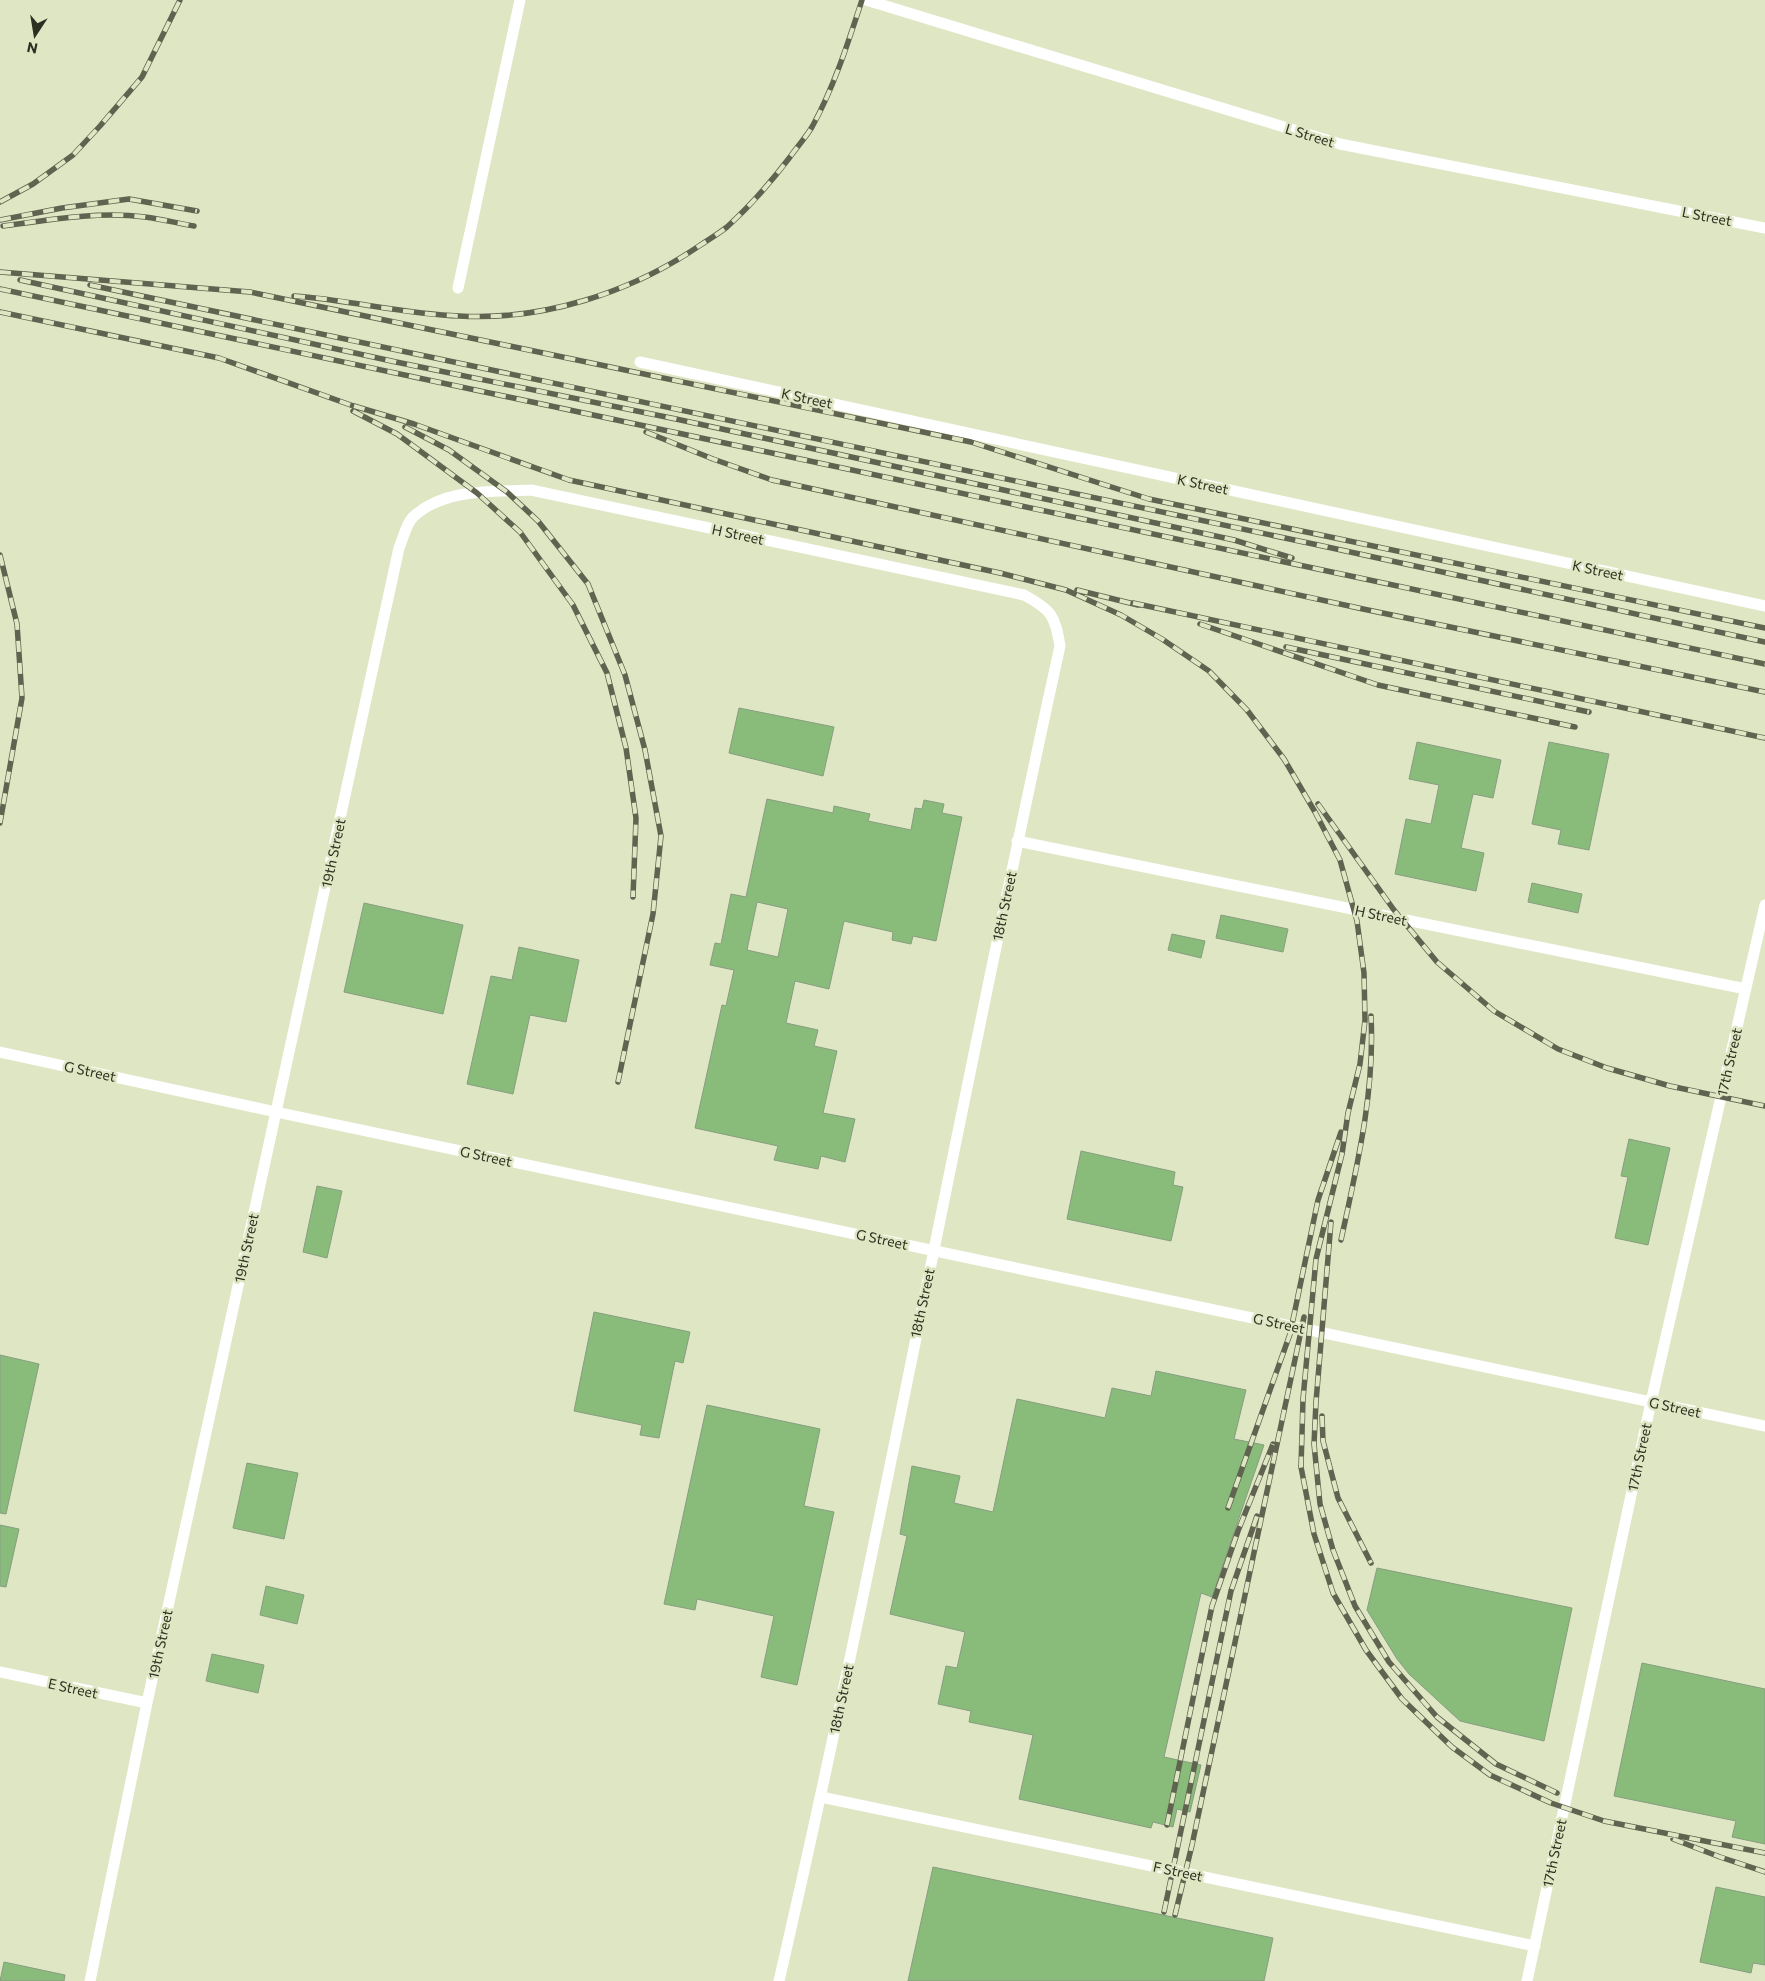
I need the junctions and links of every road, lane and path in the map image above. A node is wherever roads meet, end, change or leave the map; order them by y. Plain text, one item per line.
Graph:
1 (520, 0) edge
2 (866, 0) edge
3 (1765, 228) edge
4 (458, 288) dead end
5 (640, 362) dead end
6 (412, 518) joint
7 (1765, 606) edge
8 (1056, 624) joint
9 (1017, 841) junction
10 (1765, 905) edge
11 (1746, 989) junction
12 (0, 1052) edge
13 (276, 1112) junction
14 (933, 1249) junction
15 (1651, 1402) junction
16 (1765, 1426) edge
17 (0, 1672) edge
18 (147, 1703) junction
19 (821, 1797) junction
20 (1535, 1946) junction
21 (90, 1981) edge
22 (779, 1981) edge
23 (1527, 1981) edge

1 - 4 lane
2 - 3 lane, L Street
5 - 7 lane, K Street
6 - 8 lane, H Street
6 - 13 lane, 19th Street
8 - 9 lane, 18th Street
9 - 11 lane, H Street
9 - 14 lane, 18th Street
10 - 11 lane, 17th Street
11 - 15 lane, 17th Street
12 - 13 lane, G Street
13 - 14 lane, G Street
13 - 18 lane, 19th Street
14 - 15 lane, G Street
14 - 19 lane, 18th Street
15 - 16 lane, G Street
15 - 20 lane, 17th Street
17 - 18 lane, E Street
18 - 21 lane, 19th Street
19 - 20 lane, F Street
19 - 22 lane, 18th Street
20 - 23 lane, 17th Street

